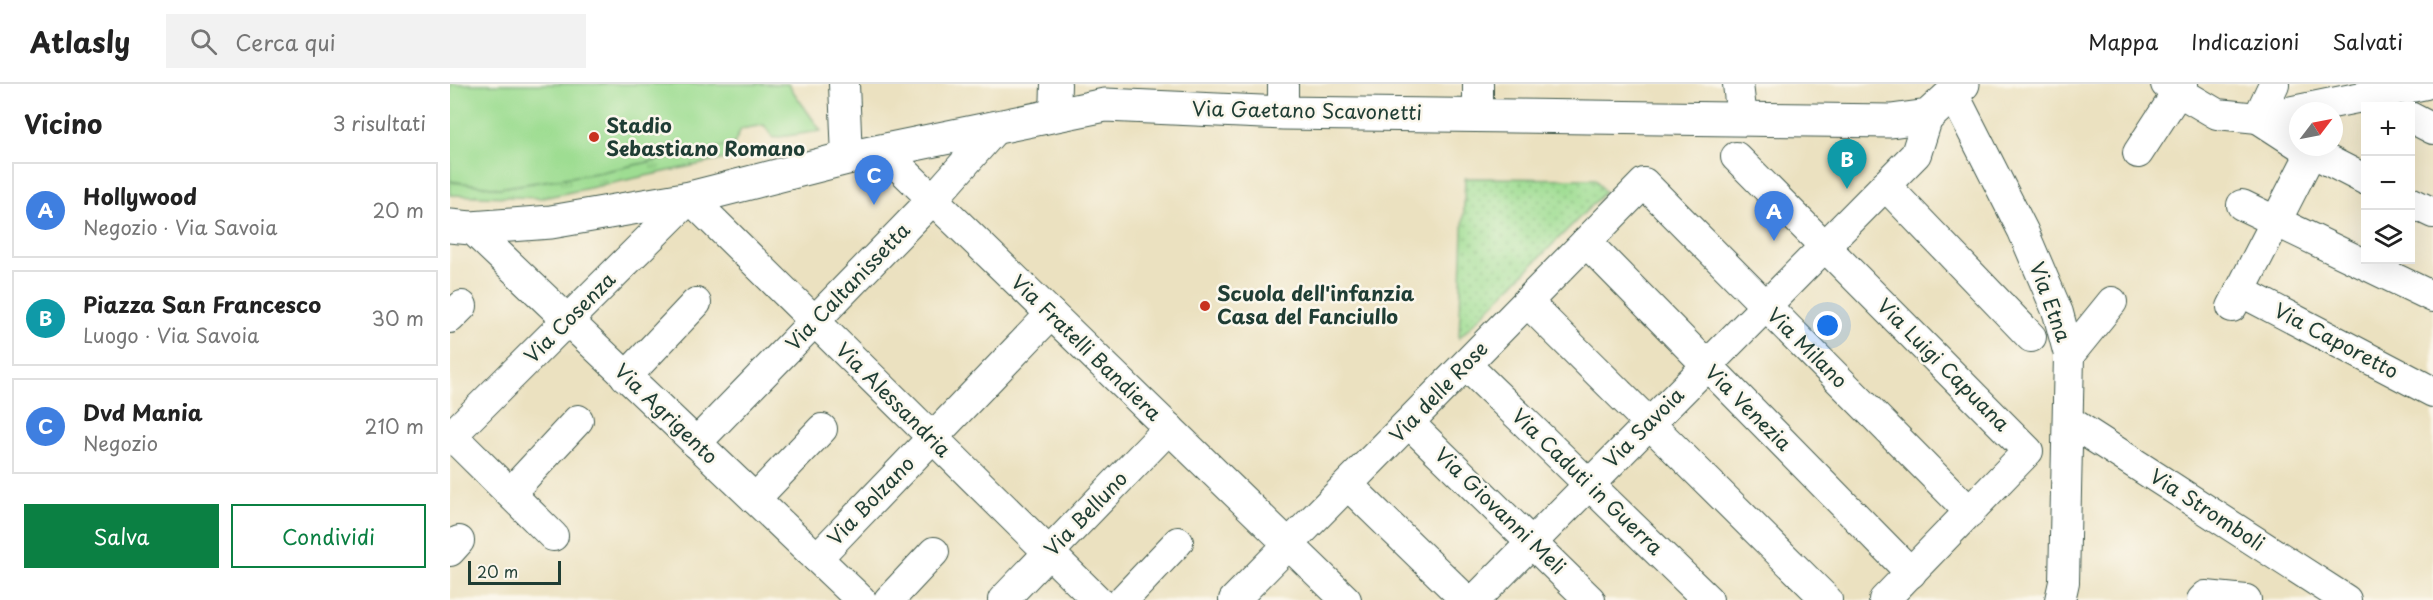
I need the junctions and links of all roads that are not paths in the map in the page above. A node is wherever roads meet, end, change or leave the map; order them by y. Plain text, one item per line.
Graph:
1 (844, 84) edge
2 (1738, 84) edge
3 (2274, 84) edge
4 (2426, 84) edge
5 (2176, 87) edge
6 (1958, 89) edge
7 (1283, 98) edge
8 (1478, 99) edge
9 (1056, 100) edge
10 (2355, 100) edge
11 (1928, 116) junction
12 (2258, 118) junction
13 (1742, 119) junction
14 (2415, 120) edge
15 (996, 128) junction
16 (2433, 129) edge
17 (2289, 137) edge
18 (884, 152) junction
19 (2138, 153) dead end
20 (2303, 156) edge
21 (2321, 156) edge
22 (1736, 157) dead end
23 (847, 158) junction
24 (2361, 177) edge
25 (1644, 183) joint
26 (1885, 185) junction
27 (690, 198) junction
28 (933, 199) junction
29 (2415, 204) edge
30 (2242, 205) dead end
31 (2433, 213) edge
32 (2276, 221) junction
33 (460, 227) edge
34 (1586, 242) junction
35 (1819, 252) junction
36 (2433, 297) edge
37 (1527, 302) junction
38 (2112, 302) dead end
39 (696, 303) dead end
40 (1765, 306) junction
41 (1051, 314) junction
42 (567, 320) junction
43 (814, 322) junction
44 (2031, 337) dead end
45 (2069, 355) junction
46 (1466, 364) junction
47 (1707, 365) junction
48 (626, 377) junction
49 (2433, 392) edge
50 (578, 420) dead end
51 (2069, 421) junction
52 (1409, 423) junction
53 (1649, 424) junction
54 (1169, 428) junction
55 (822, 429) dead end
56 (451, 435) edge
57 (932, 438) junction
58 (696, 443) junction
59 (1589, 484) junction
60 (1348, 485) junction
61 (510, 494) junction
62 (755, 499) junction
63 (1970, 512) junction
64 (553, 537) dead end
65 (1178, 542) dead end
66 (1532, 543) junction
67 (1289, 544) junction
68 (934, 552) dead end
69 (1048, 553) junction
70 (816, 558) junction
71 (1911, 573) junction
72 (2204, 598) edge
73 (861, 600) edge
74 (889, 600) edge
75 (1003, 600) edge
76 (1097, 600) edge
77 (1123, 600) edge
78 (1234, 600) edge
79 (1346, 600) edge
80 (1466, 600) edge
81 (1475, 600) edge
82 (1590, 600) edge
83 (1708, 600) edge
84 (1827, 600) edge
85 (1884, 600) edge
86 (2060, 600) edge
87 (2246, 600) edge
88 (2346, 600) edge

1 - 23 street
2 - 13 street
3 - 12 street
4 - 10 street
5 - 12 street
5 - 19 street
6 - 11 main road
6 - 45 street, Via Etna
7 - 8 main road, Via Gaetano Scavonetti
7 - 9 main road, Via Gaetano Scavonetti
8 - 13 main road, Via Gaetano Scavonetti
9 - 15 main road, Via Gaetano Scavonetti
10 - 12 street
11 - 13 main road, Via Gaetano Scavonetti
11 - 26 street, Via Savoia
12 - 17 street
14 - 16 street
15 - 18 main road, Via Gaetano Scavonetti
15 - 28 street, Via Caltanissetta
18 - 23 main road, Via Gaetano Scavonetti
18 - 28 street, Via Fratelli Bandiera
20 - 32 street
21 - 24 street
22 - 35 street, Via Luigi Capuana
23 - 27 main road, Via Gaetano Scavonetti
25 - 34 street, Via delle Rose
25 - 40 street, Via Milano
26 - 35 street, Via Savoia
26 - 44 street
27 - 33 main road, Via Gaetano Scavonetti
27 - 42 street, Via Cosenza
27 - 43 street, Via Alessandria
28 - 41 street, Via Fratelli Bandiera
28 - 43 street, Via Caltanissetta
29 - 31 street
30 - 32 street
32 - 36 street
32 - 49 street, Via Caporetto
33 - 42 street, Via Agrigento
34 - 37 street, Via delle Rose
34 - 47 street, Via Venezia
35 - 40 street, Via Savoia
35 - 63 street, Via Luigi Capuana
37 - 46 street, Via delle Rose
37 - 53 street
38 - 45 street
39 - 48 street
40 - 47 street, Via Savoia
40 - 63 street, Via Milano
41 - 54 street, Via Fratelli Bandiera
41 - 57 street, Via Bolzano
42 - 48 street, Via Agrigento
42 - 56 street, Via Cosenza
43 - 57 street, Via Alessandria
43 - 58 street, Via Caltanissetta
45 - 51 street, Via Etna
46 - 52 street, Via delle Rose
46 - 59 street, Via Caduti in Guerra
47 - 53 street, Via Savoia
47 - 71 street, Via Venezia
48 - 58 street, Via Agrigento
50 - 61 street
51 - 86 street, Via Etna
51 - 88 street, Via Stromboli
52 - 60 street, Via delle Rose
52 - 66 street, Via Giovanni Meli
53 - 59 street, Via Savoia
53 - 84 street
54 - 67 street, Via Fratelli Bandiera
54 - 69 street, Via Belluno
55 - 62 street
56 - 61 street
57 - 69 street, Via Alessandria
57 - 70 street, Via Bolzano
58 - 62 street, Via Agrigento
59 - 66 street, Via Savoia
59 - 83 street, Via Caduti in Guerra
60 - 67 street, Via delle Rose
60 - 80 street
61 - 64 street
62 - 70 street, Via Agrigento
63 - 71 street
65 - 77 street
66 - 81 street, Via Savoia
66 - 82 street, Via Giovanni Meli
67 - 78 street, Via delle Rose
67 - 79 street, Via Fratelli Bandiera
68 - 74 street
69 - 75 street, Via Belluno
69 - 76 street, Via Alessandria
70 - 73 street, Via Agrigento
71 - 85 street
72 - 87 street

